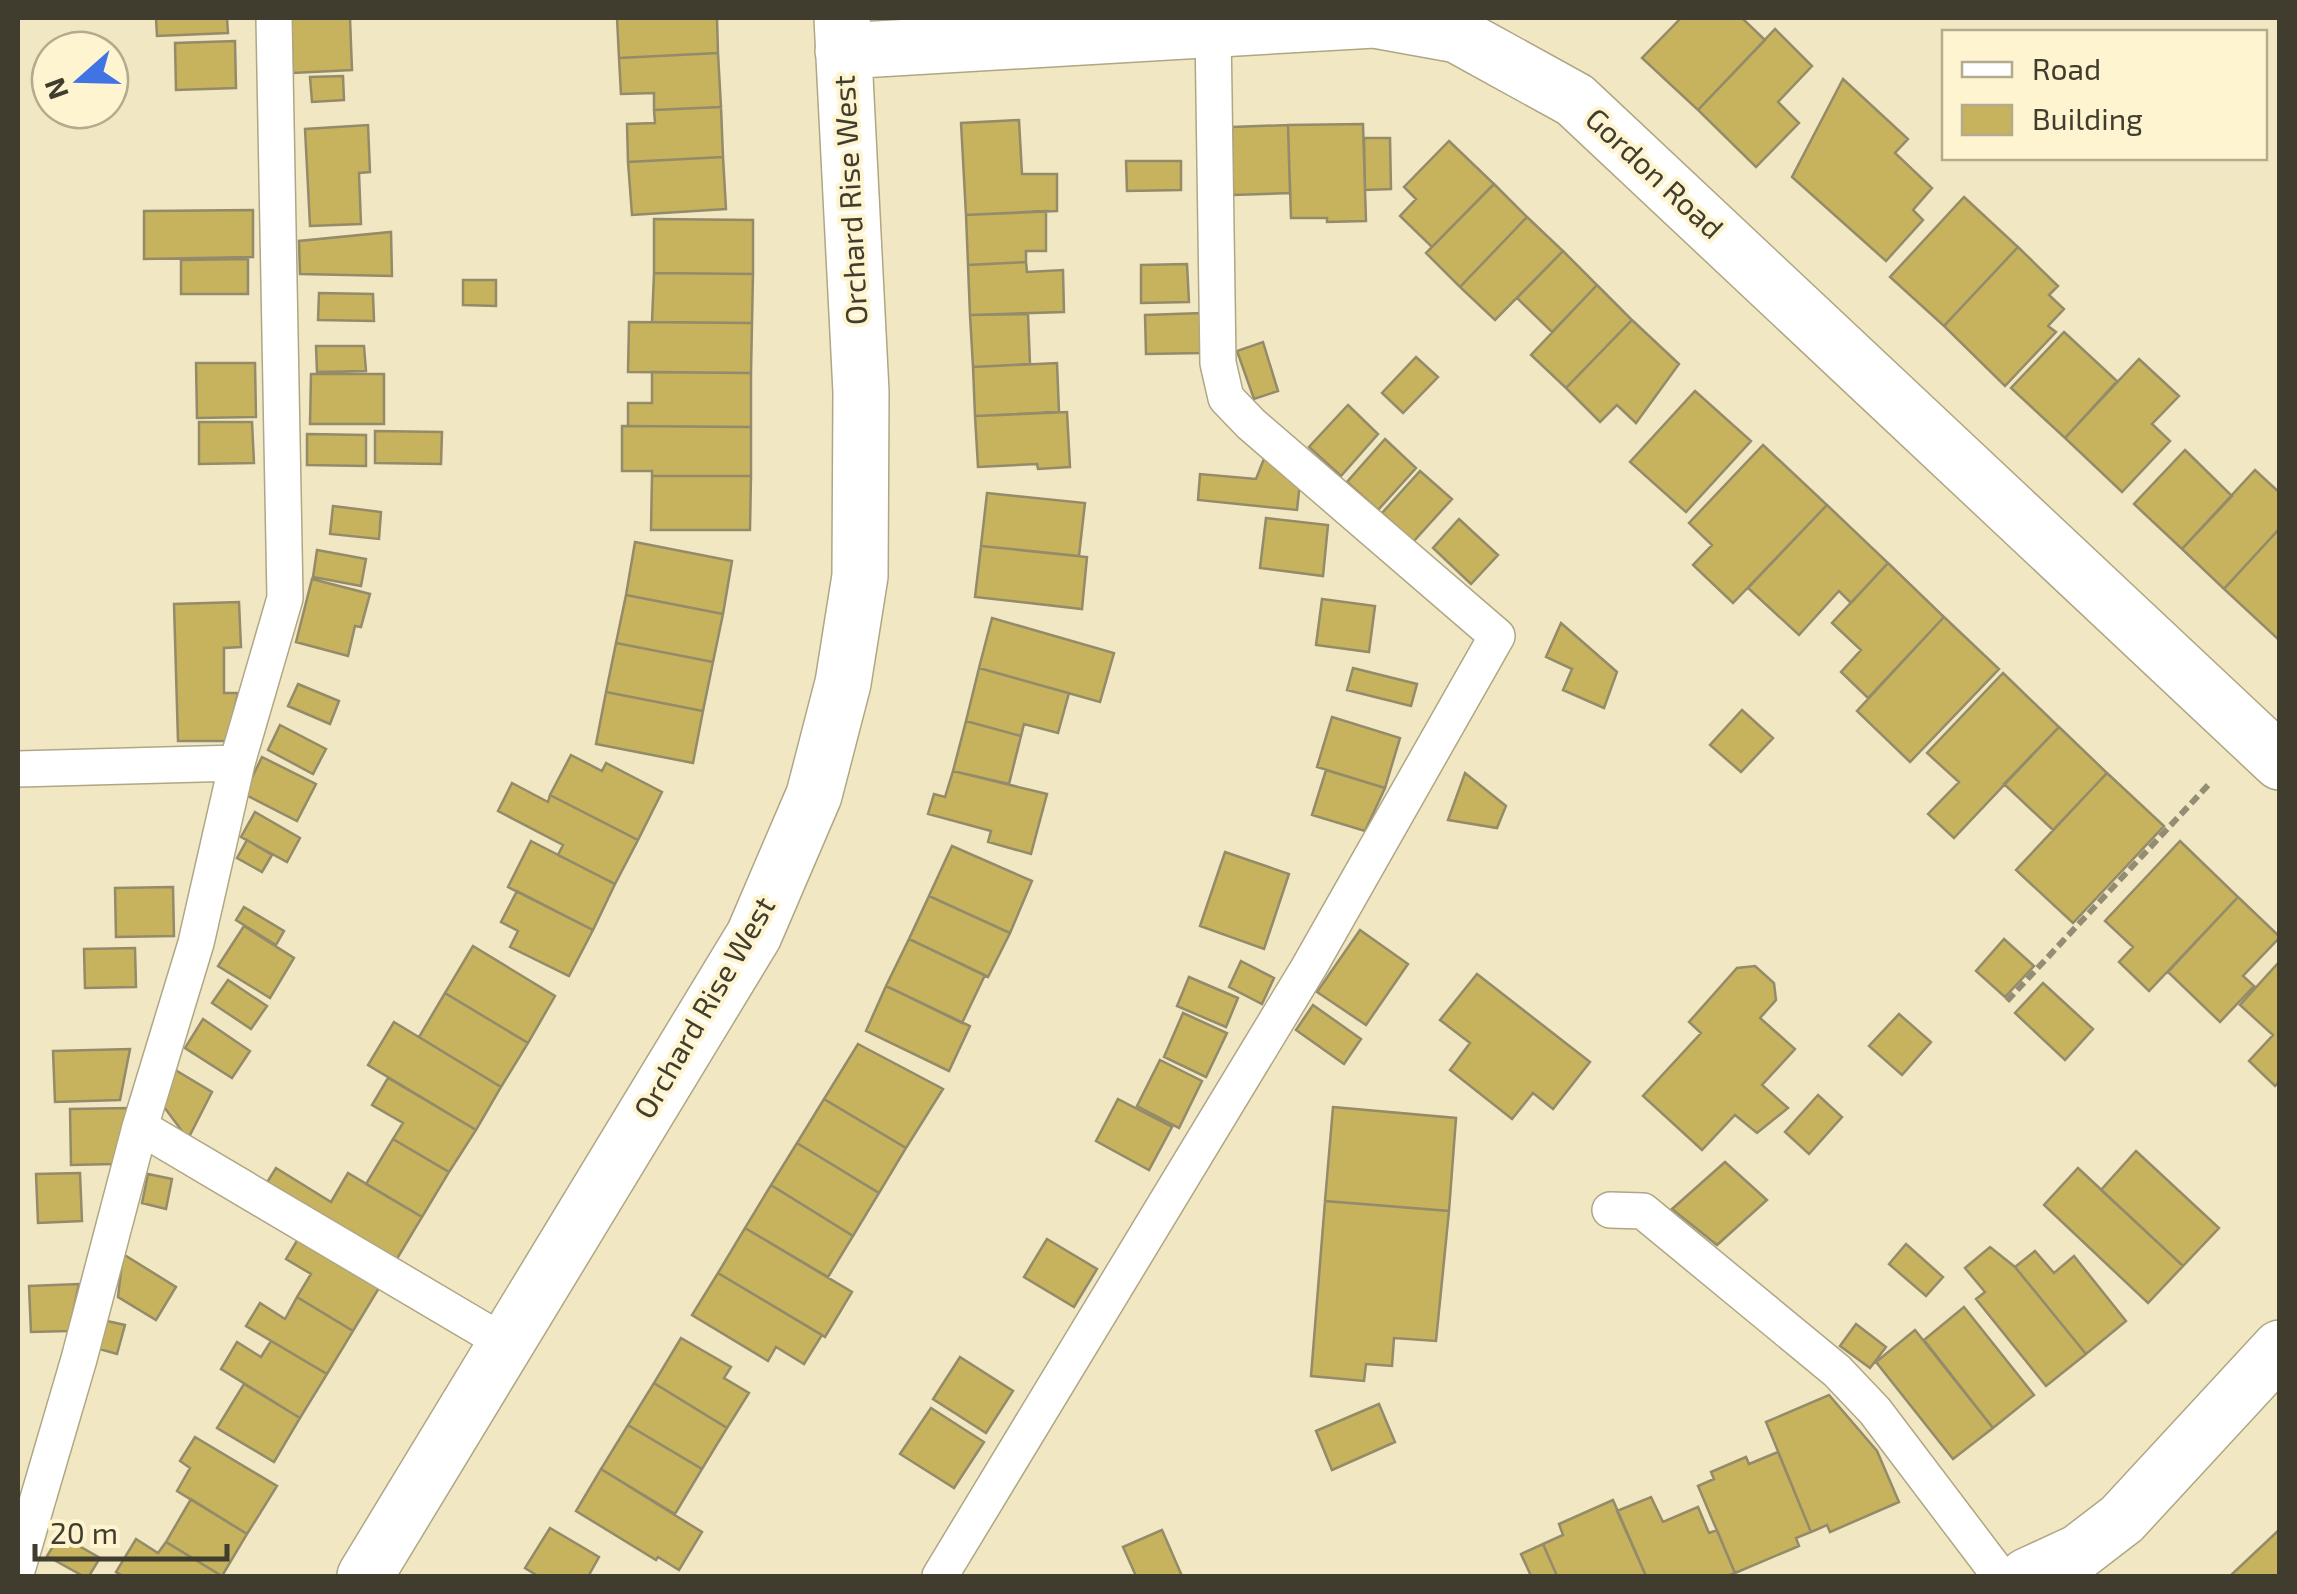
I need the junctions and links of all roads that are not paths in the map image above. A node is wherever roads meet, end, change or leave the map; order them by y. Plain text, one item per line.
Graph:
1 (274, 18) edge
2 (1197, 26) edge
3 (842, 34) edge
4 (2267, 749) edge
5 (237, 763) junction
6 (18, 769) edge
7 (140, 1127) junction
8 (1610, 1210) dead end
9 (506, 1344) junction
10 (2280, 1348) edge
11 (18, 1566) edge
12 (366, 1576) edge
13 (940, 1576) edge
14 (2000, 1576) edge
15 (2027, 1576) edge

1 - 5 lane
2 - 3 street, Gordon Road
2 - 4 street, Gordon Road
2 - 13 lane
3 - 9 street, Orchard Rise West
5 - 6 lane
5 - 7 lane
7 - 9 lane
7 - 11 lane
8 - 14 lane
9 - 12 street, Orchard Rise West
10 - 15 street

